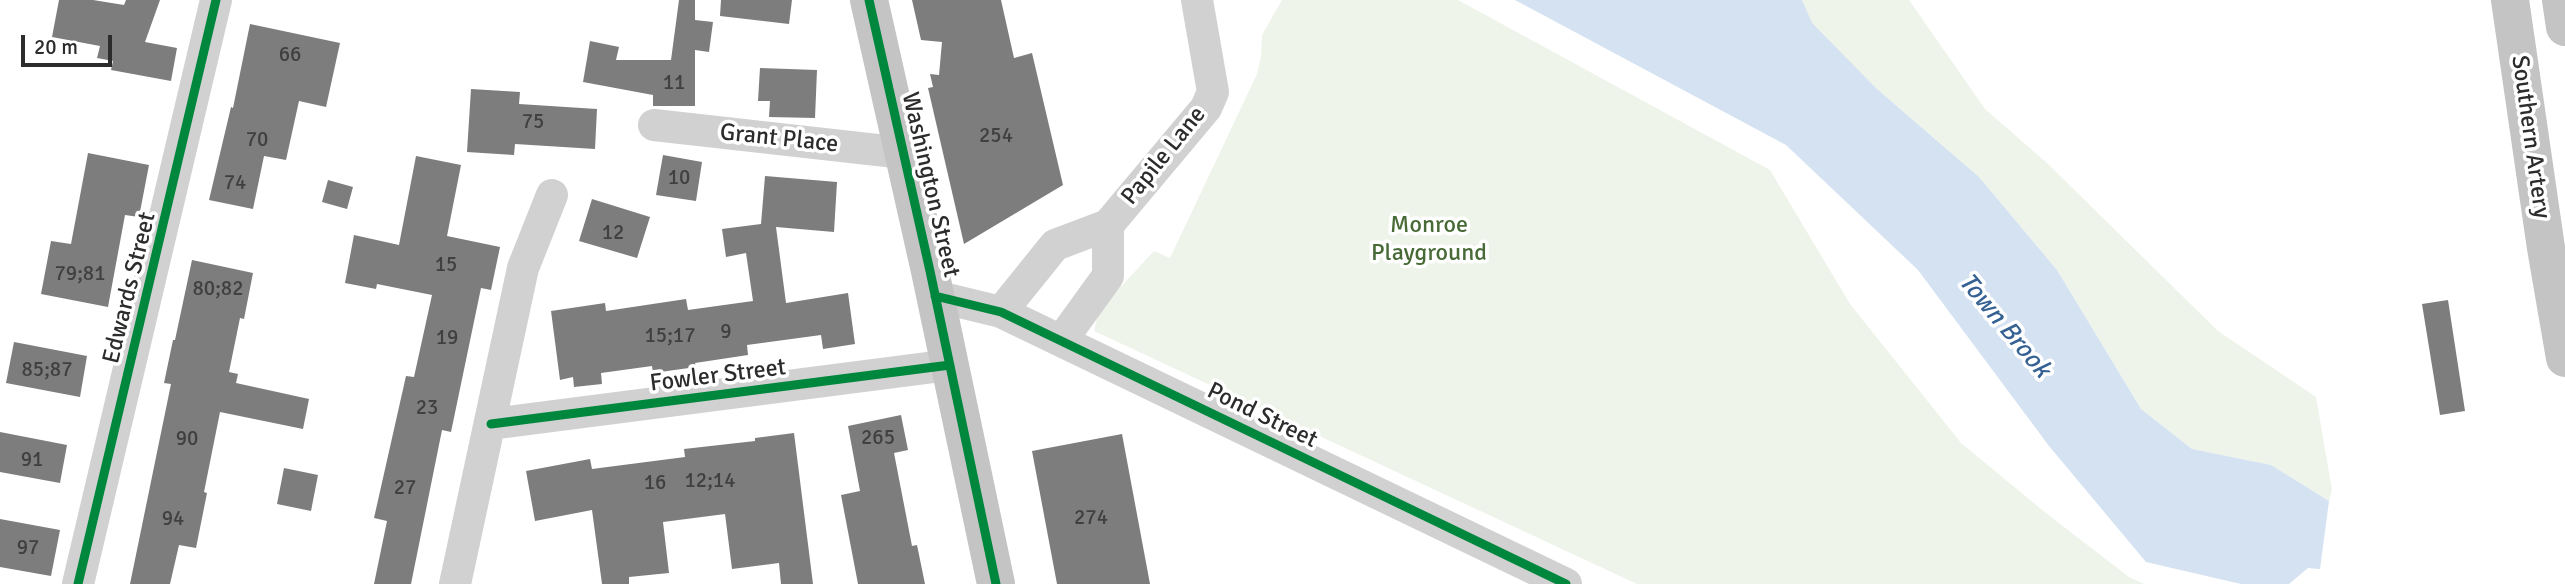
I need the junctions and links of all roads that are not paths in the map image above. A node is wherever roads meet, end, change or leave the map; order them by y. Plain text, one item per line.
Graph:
1 (216, 0) edge
2 (869, 0) edge
3 (1197, 0) edge
4 (2510, 0) edge
5 (2561, 0) edge
6 (2565, 27) edge
7 (654, 125) dead end
8 (904, 153) junction
9 (552, 195) dead end
10 (1108, 225) junction
11 (935, 296) junction
12 (1001, 312) junction
13 (1061, 341) junction
14 (2565, 358) edge
15 (950, 365) junction
16 (491, 425) junction
17 (78, 584) edge
18 (455, 584) edge
19 (996, 584) edge
20 (1566, 584) edge

1 - 17 street, Edwards Street
2 - 8 main road, Washington Street
3 - 10 street, Papile Lane
4 - 14 main road, Southern Artery
5 - 6 main road
7 - 8 street, Grant Place
8 - 11 main road, Washington Street
9 - 16 street
10 - 12 street, Papile Lane
10 - 13 street, Papile Lane
11 - 12 street, Pond Street
11 - 15 main road, Washington Street
12 - 13 street, Pond Street
13 - 20 street, Pond Street
15 - 16 street, Fowler Street
15 - 19 main road, Washington Street
16 - 18 street

